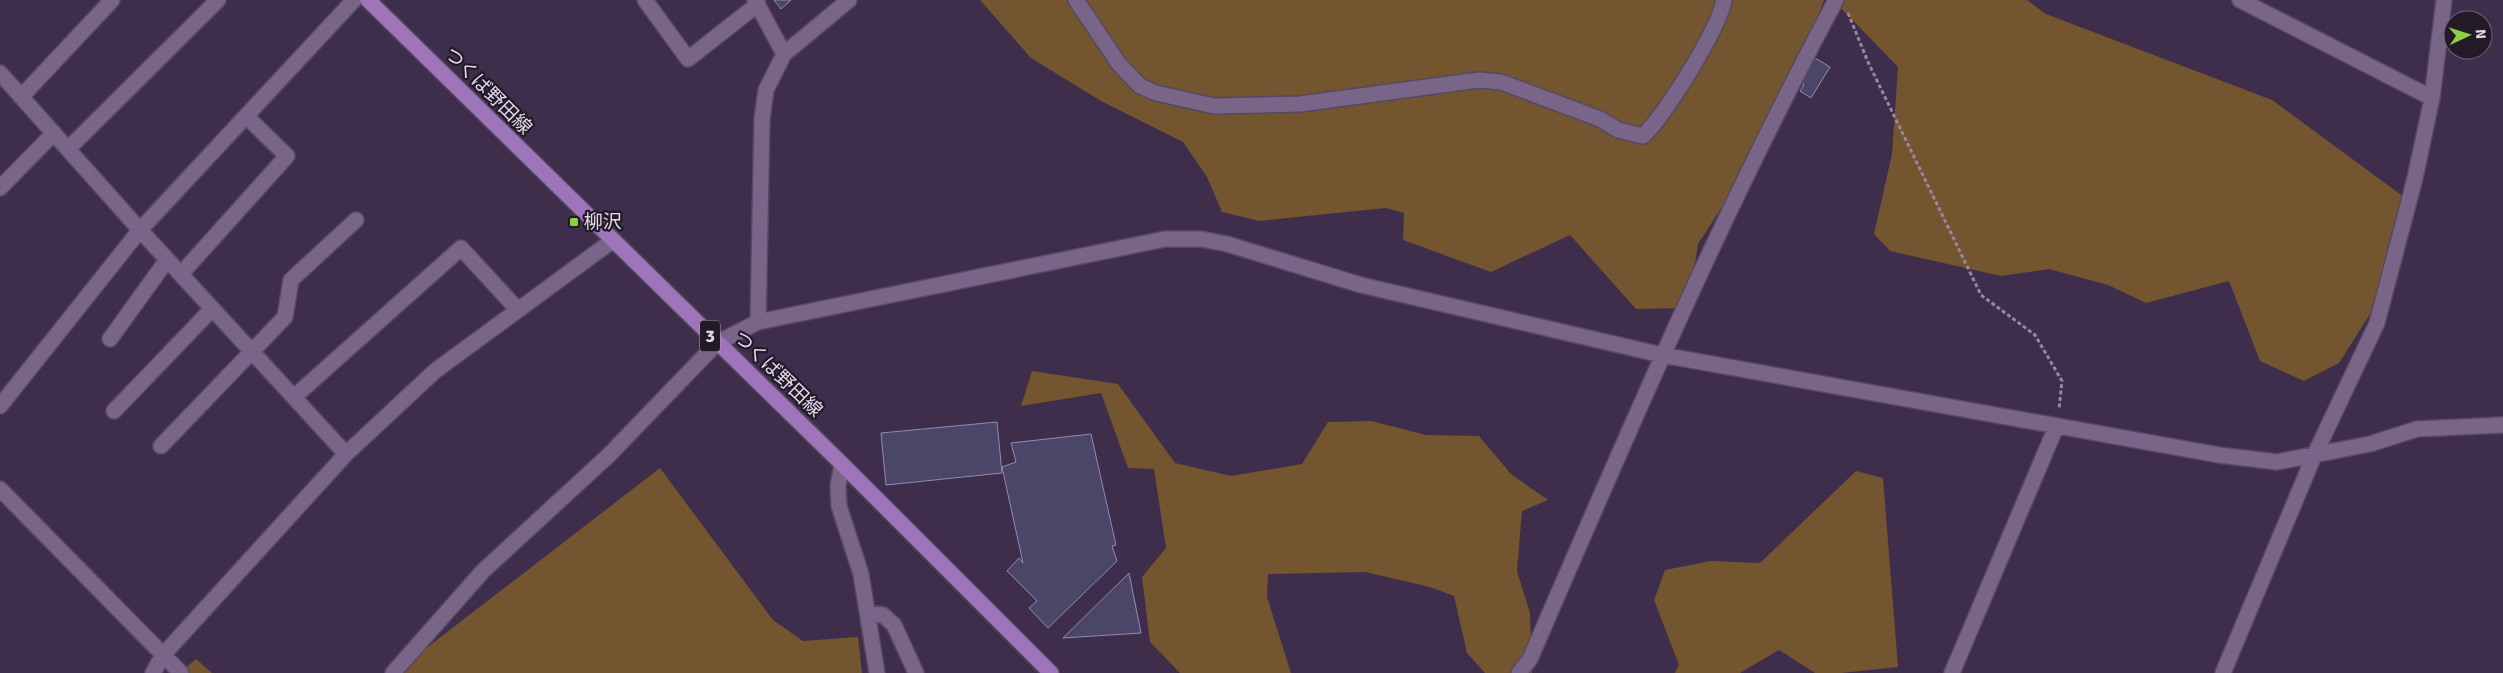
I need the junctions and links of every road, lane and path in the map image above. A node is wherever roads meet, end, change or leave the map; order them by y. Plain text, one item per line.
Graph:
1 (112, 0) edge
2 (218, 0) edge
3 (354, 0) edge
4 (368, 0) edge
5 (645, 0) edge
6 (849, 0) edge
7 (1076, 0) edge
8 (1724, 0) edge
9 (2240, 0) edge
10 (2444, 0) edge
11 (756, 2) edge
12 (1841, 4) edge
13 (784, 54) junction
14 (0, 73) edge
15 (21, 97) junction
16 (2432, 98) junction
17 (246, 116) junction
18 (54, 133) junction
19 (68, 148) junction
20 (0, 188) edge
21 (356, 220) dead end
22 (140, 230) junction
23 (612, 241) junction
24 (167, 260) junction
25 (181, 274) junction
26 (212, 309) junction
27 (518, 310) junction
28 (758, 322) junction
29 (110, 339) dead end
30 (717, 343) junction
31 (252, 351) junction
32 (1662, 355) junction
33 (294, 397) junction
34 (0, 406) edge
35 (114, 411) dead end
36 (2503, 424) edge
37 (2056, 427) junction
38 (161, 446) dead end
39 (346, 454) junction
40 (2314, 456) junction
41 (842, 464) junction
42 (0, 489) edge
43 (869, 613) junction
44 (163, 655) junction
45 (153, 673) edge
46 (182, 673) edge
47 (393, 673) edge
48 (877, 673) edge
49 (916, 673) edge
50 (1051, 673) edge
51 (1519, 673) edge
52 (1952, 673) edge
53 (2223, 673) edge

1 - 15 street
2 - 19 street
3 - 17 street
4 - 23 main road, つくば野田線 / 3
5 - 11 street
6 - 13 street
7 - 8 street
9 - 16 street
10 - 16 street
11 - 13 street
12 - 32 street
12 - 37 path
13 - 28 street
14 - 15 street
15 - 18 street
16 - 40 street
17 - 22 street
17 - 25 street
18 - 19 street
18 - 20 street
19 - 22 street
21 - 31 street
22 - 24 street
22 - 34 street
23 - 27 street
23 - 30 main road, つくば野田線 / 3
24 - 25 street
24 - 29 street
25 - 26 street
26 - 31 street
26 - 35 street
27 - 33 street
27 - 39 street
28 - 30 street
28 - 32 street
30 - 41 main road, つくば野田線 / 3
30 - 47 street
31 - 33 street
31 - 38 street
32 - 37 street
32 - 51 street
33 - 39 street
36 - 40 street
37 - 40 street
37 - 52 street
39 - 44 street
40 - 53 street
41 - 43 street
41 - 50 main road, つくば野田線 / 3
42 - 44 street
43 - 48 street
43 - 49 street
44 - 45 street
44 - 46 street

